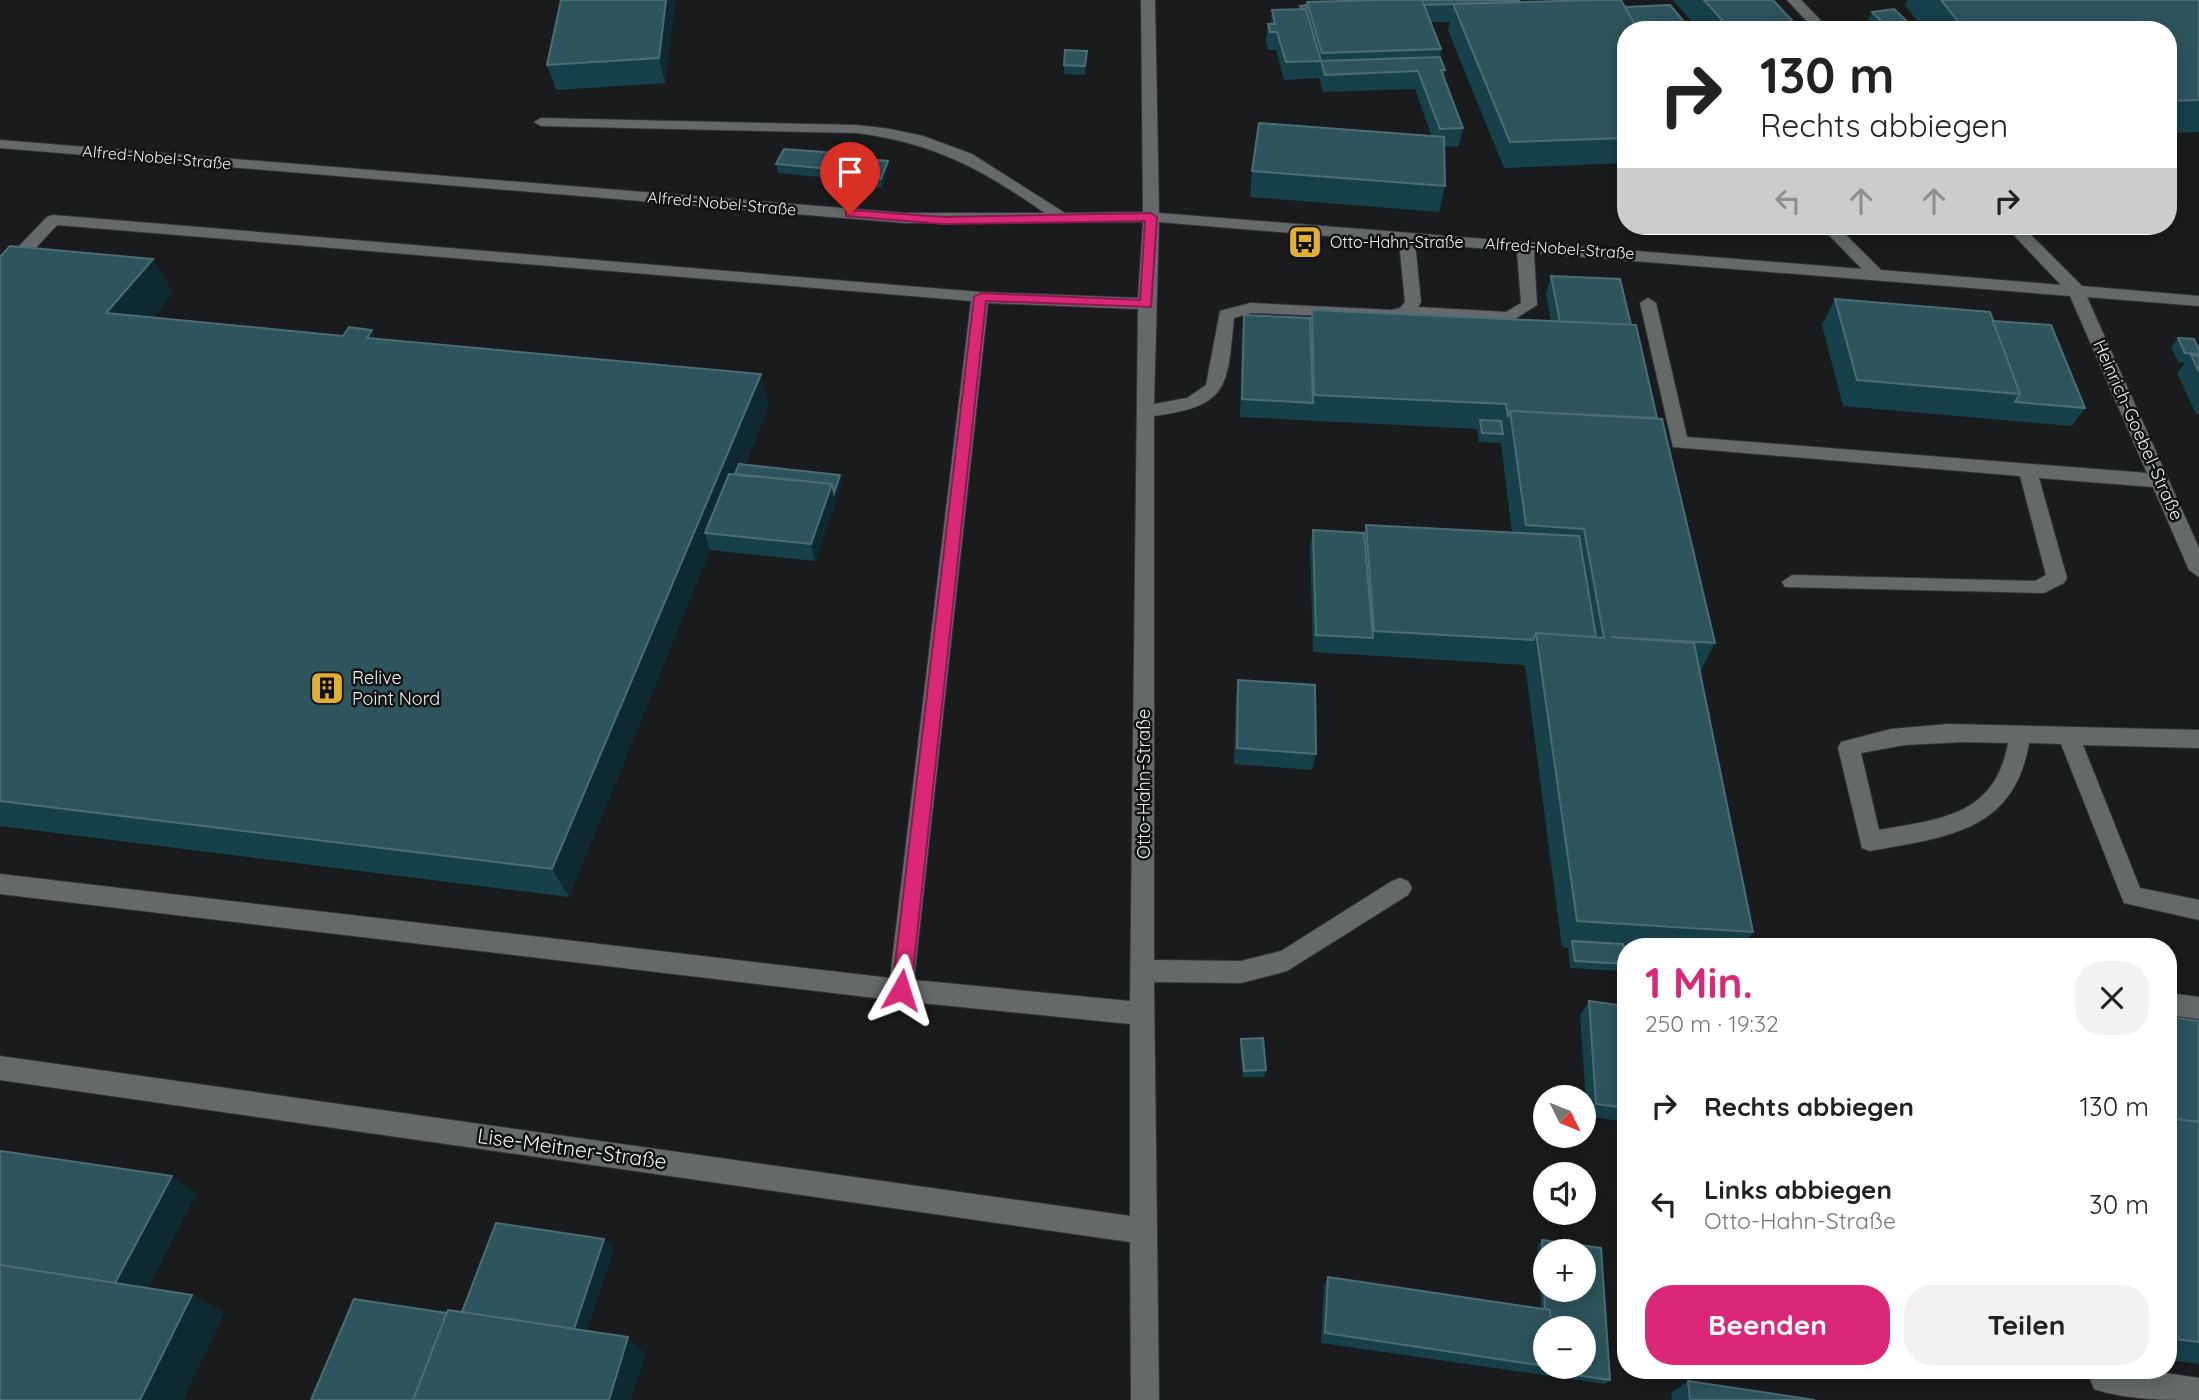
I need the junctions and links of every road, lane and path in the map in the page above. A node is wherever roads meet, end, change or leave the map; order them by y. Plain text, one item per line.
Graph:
1 (1148, 0) edge
2 (1794, 0) edge
3 (1814, 21) edge
4 (541, 122) dead end
5 (0, 144) edge
6 (1061, 217) junction
7 (1151, 217) junction
8 (1837, 235) edge
9 (2023, 235) edge
10 (1406, 236) junction
11 (1525, 245) junction
12 (1875, 273) junction
13 (0, 276) edge
14 (2077, 290) junction
15 (981, 297) junction
16 (2199, 301) edge
17 (1648, 303) dead end
18 (1146, 304) junction
19 (1406, 312) junction
20 (1146, 411) junction
21 (2028, 470) junction
22 (2161, 481) junction
23 (2199, 570) edge
24 (1792, 582) dead end
25 (2020, 734) junction
26 (2069, 736) junction
27 (2199, 739) edge
28 (0, 884) edge
29 (1400, 888) dead end
30 (2199, 910) edge
31 (1144, 971) junction
32 (901, 990) junction
33 (2177, 1005) edge
34 (2199, 1009) edge
35 (1142, 1014) junction
36 (0, 1068) edge
37 (1144, 1231) junction
38 (2104, 1380) dead end
39 (2199, 1392) edge
40 (1145, 1400) edge

1 - 7 street, Otto-Hahn-Straße
2 - 3 street
4 - 6 street
5 - 6 street, Alfred-Nobel-Straße
6 - 7 street, Alfred-Nobel-Straße
7 - 10 street, Alfred-Nobel-Straße
7 - 18 street, Otto-Hahn-Straße
8 - 12 street
9 - 14 street
10 - 11 street, Alfred-Nobel-Straße
10 - 19 street
11 - 12 street, Alfred-Nobel-Straße
11 - 19 street
12 - 14 street, Alfred-Nobel-Straße
13 - 15 street
14 - 16 street, Alfred-Nobel-Straße
14 - 22 street, Heinrich-Goebel-Straße
15 - 18 street
15 - 32 street
17 - 21 street
18 - 20 street, Otto-Hahn-Straße
19 - 20 street
20 - 31 street, Otto-Hahn-Straße
21 - 22 street
21 - 24 street
22 - 23 street, Heinrich-Goebel-Straße
25 - 25 street
25 - 26 street
26 - 27 street
26 - 30 street
28 - 32 street
29 - 31 street
31 - 35 street, Otto-Hahn-Straße
32 - 35 street
33 - 34 street
35 - 37 street, Otto-Hahn-Straße
36 - 37 street, Lise-Meitner-Straße
37 - 40 street, Otto-Hahn-Straße
38 - 39 street

